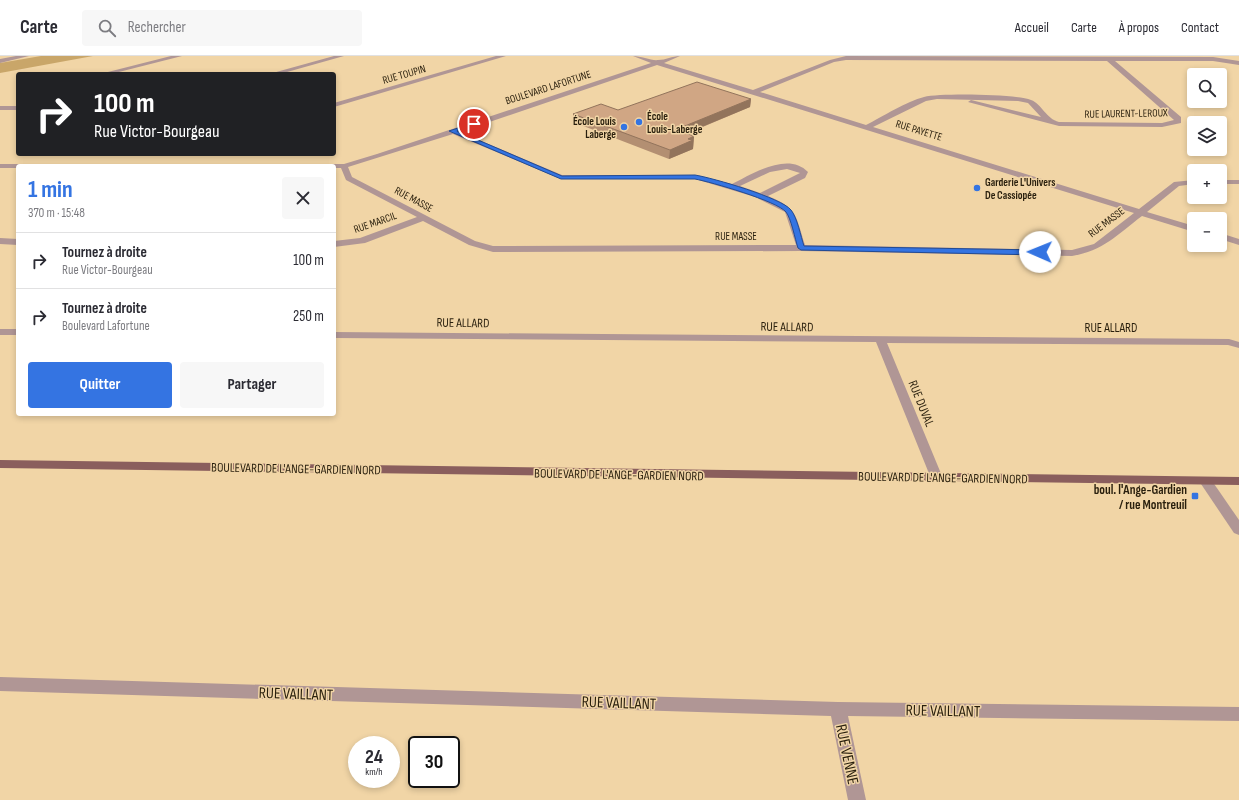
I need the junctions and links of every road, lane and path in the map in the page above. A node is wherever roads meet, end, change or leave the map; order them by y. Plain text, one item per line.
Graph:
1 (26, 56) edge
2 (179, 56) edge
3 (341, 56) edge
4 (503, 56) edge
5 (636, 56) edge
6 (677, 56) edge
7 (1108, 58) junction
8 (0, 61) edge
9 (657, 63) junction
10 (1239, 63) edge
11 (111, 72) edge
12 (280, 72) edge
13 (754, 92) junction
14 (952, 97) junction
15 (336, 104) edge
16 (0, 108) edge
17 (16, 108) edge
18 (1050, 122) junction
19 (867, 127) junction
20 (452, 131) junction
21 (0, 166) edge
22 (16, 166) edge
23 (339, 166) edge
24 (1227, 182) edge
25 (1239, 182) edge
26 (1187, 183) edge
27 (732, 187) junction
28 (759, 197) junction
29 (1140, 212) junction
30 (423, 218) junction
31 (1187, 226) edge
32 (1227, 238) edge
33 (0, 241) edge
34 (16, 242) edge
35 (1239, 242) edge
36 (336, 244) edge
37 (801, 248) junction
38 (0, 332) edge
39 (16, 332) edge
40 (336, 335) edge
41 (881, 340) junction
42 (1239, 345) edge
43 (0, 464) edge
44 (936, 476) junction
45 (1206, 481) junction
46 (1239, 481) edge
47 (1239, 530) edge
48 (0, 684) edge
49 (838, 709) junction
50 (1239, 714) edge
51 (857, 800) edge

1 - 8 street
2 - 11 street
3 - 12 street
4 - 15 street, RUE TOUPIN
5 - 9 street, RUE PAYETTE
6 - 9 street, BOULEVARD LAFORTUNE
7 - 10 street
7 - 13 street
7 - 18 street, RUE LAURENT-LEROUX
9 - 13 street, RUE PAYETTE
9 - 20 street, BOULEVARD LAFORTUNE
13 - 19 street, RUE PAYETTE
14 - 18 street, RUE LAURENT-LEROUX
14 - 18 street, RUE LAURENT-LEROUX
14 - 19 street, RUE LAURENT-LEROUX
16 - 17 street
19 - 29 street, RUE PAYETTE
20 - 23 street, BOULEVARD LAFORTUNE
20 - 27 street
21 - 22 street
23 - 30 street, RUE MASSE
24 - 25 street
26 - 29 street, RUE MASSE
27 - 28 street
27 - 28 street
28 - 37 street
29 - 31 street, RUE PAYETTE
29 - 37 street, RUE MASSE
30 - 36 street, RUE MARCIL
30 - 37 street, RUE MASSE
32 - 35 street
33 - 34 street
38 - 39 street
40 - 41 street, RUE ALLARD
41 - 42 street, RUE ALLARD
41 - 44 street, RUE DUVAL
43 - 44 main road, BOULEVARD DE L'ANGE-GARDIEN NORD
44 - 45 main road, BOULEVARD DE L'ANGE-GARDIEN NORD
45 - 46 main road, BOULEVARD DE L'ANGE-GARDIEN NORD
45 - 47 street
48 - 49 street, RUE VAILLANT
49 - 50 street, RUE VAILLANT
49 - 51 street, RUE VENNE

